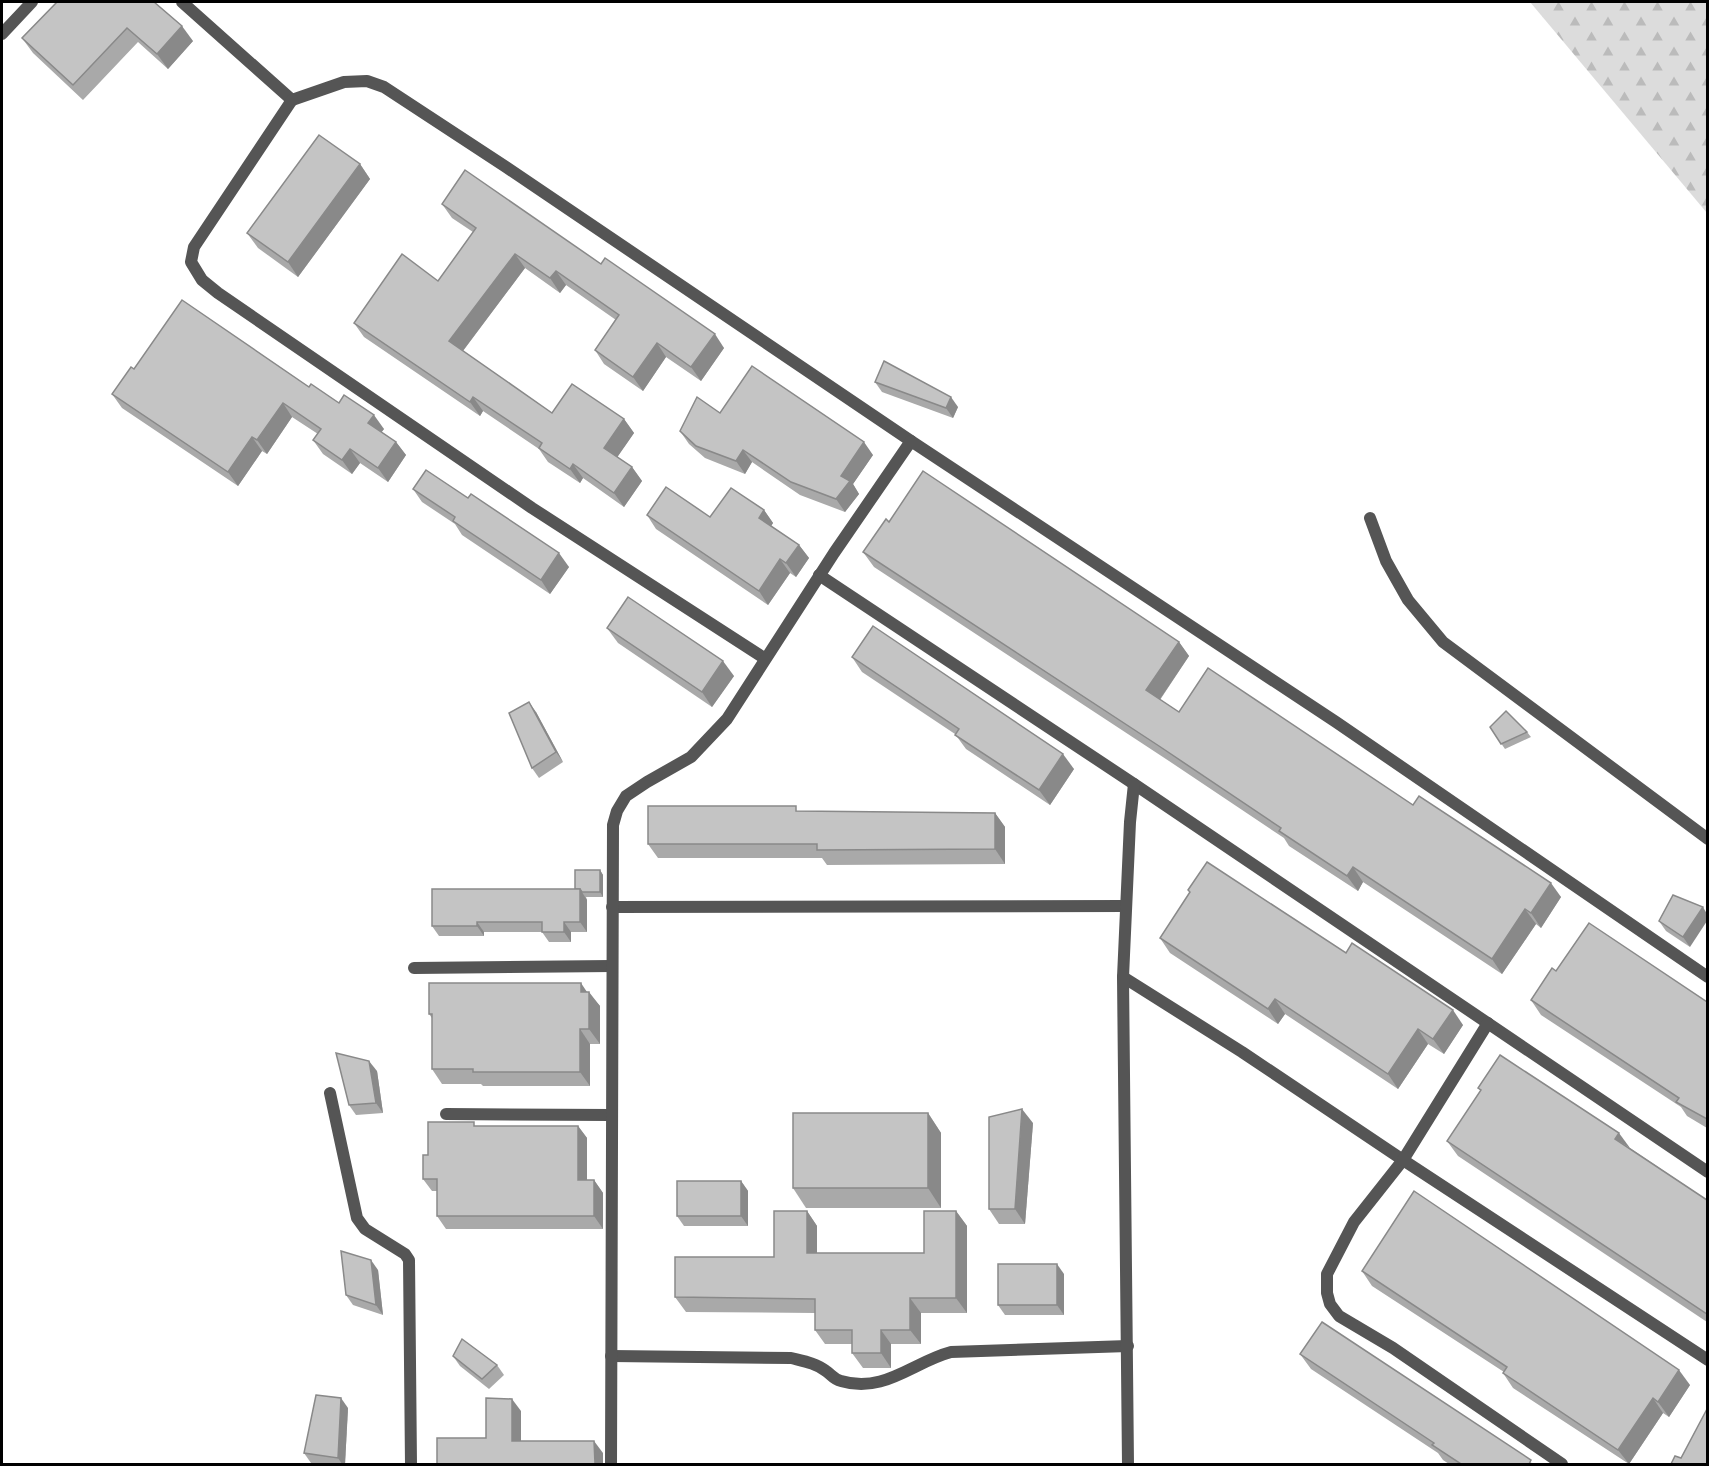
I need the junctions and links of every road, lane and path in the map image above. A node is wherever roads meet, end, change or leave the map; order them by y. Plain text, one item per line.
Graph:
1 (32, 2) edge
2 (182, 2) edge
3 (2, 34) edge
4 (292, 100) junction
5 (911, 441) junction
6 (1370, 518) dead end
7 (819, 575) junction
8 (764, 658) junction
9 (1134, 784) junction
10 (1707, 839) edge
11 (1126, 906) junction
12 (612, 907) junction
13 (612, 966) junction
14 (414, 968) dead end
15 (1707, 977) edge
16 (1124, 978) junction
17 (1488, 1023) junction
18 (330, 1093) dead end
19 (446, 1114) dead end
20 (612, 1115) junction
21 (1403, 1160) junction
22 (1707, 1172) edge
23 (1128, 1346) junction
24 (611, 1356) junction
25 (1707, 1360) edge
26 (411, 1464) edge
27 (611, 1464) edge
28 (1128, 1464) edge
29 (1562, 1464) edge

1 - 3 street
2 - 4 street
4 - 5 street
4 - 8 street
5 - 7 street
5 - 15 street
6 - 10 street
7 - 8 street
7 - 9 street
8 - 12 street
9 - 11 street
9 - 17 street
11 - 12 street
11 - 16 street
12 - 13 street
13 - 14 street
13 - 20 street
16 - 21 street
16 - 23 street
17 - 21 street
17 - 22 street
18 - 26 street
19 - 20 street
20 - 24 street
21 - 25 street
21 - 29 street
23 - 24 street
23 - 28 street
24 - 27 street

